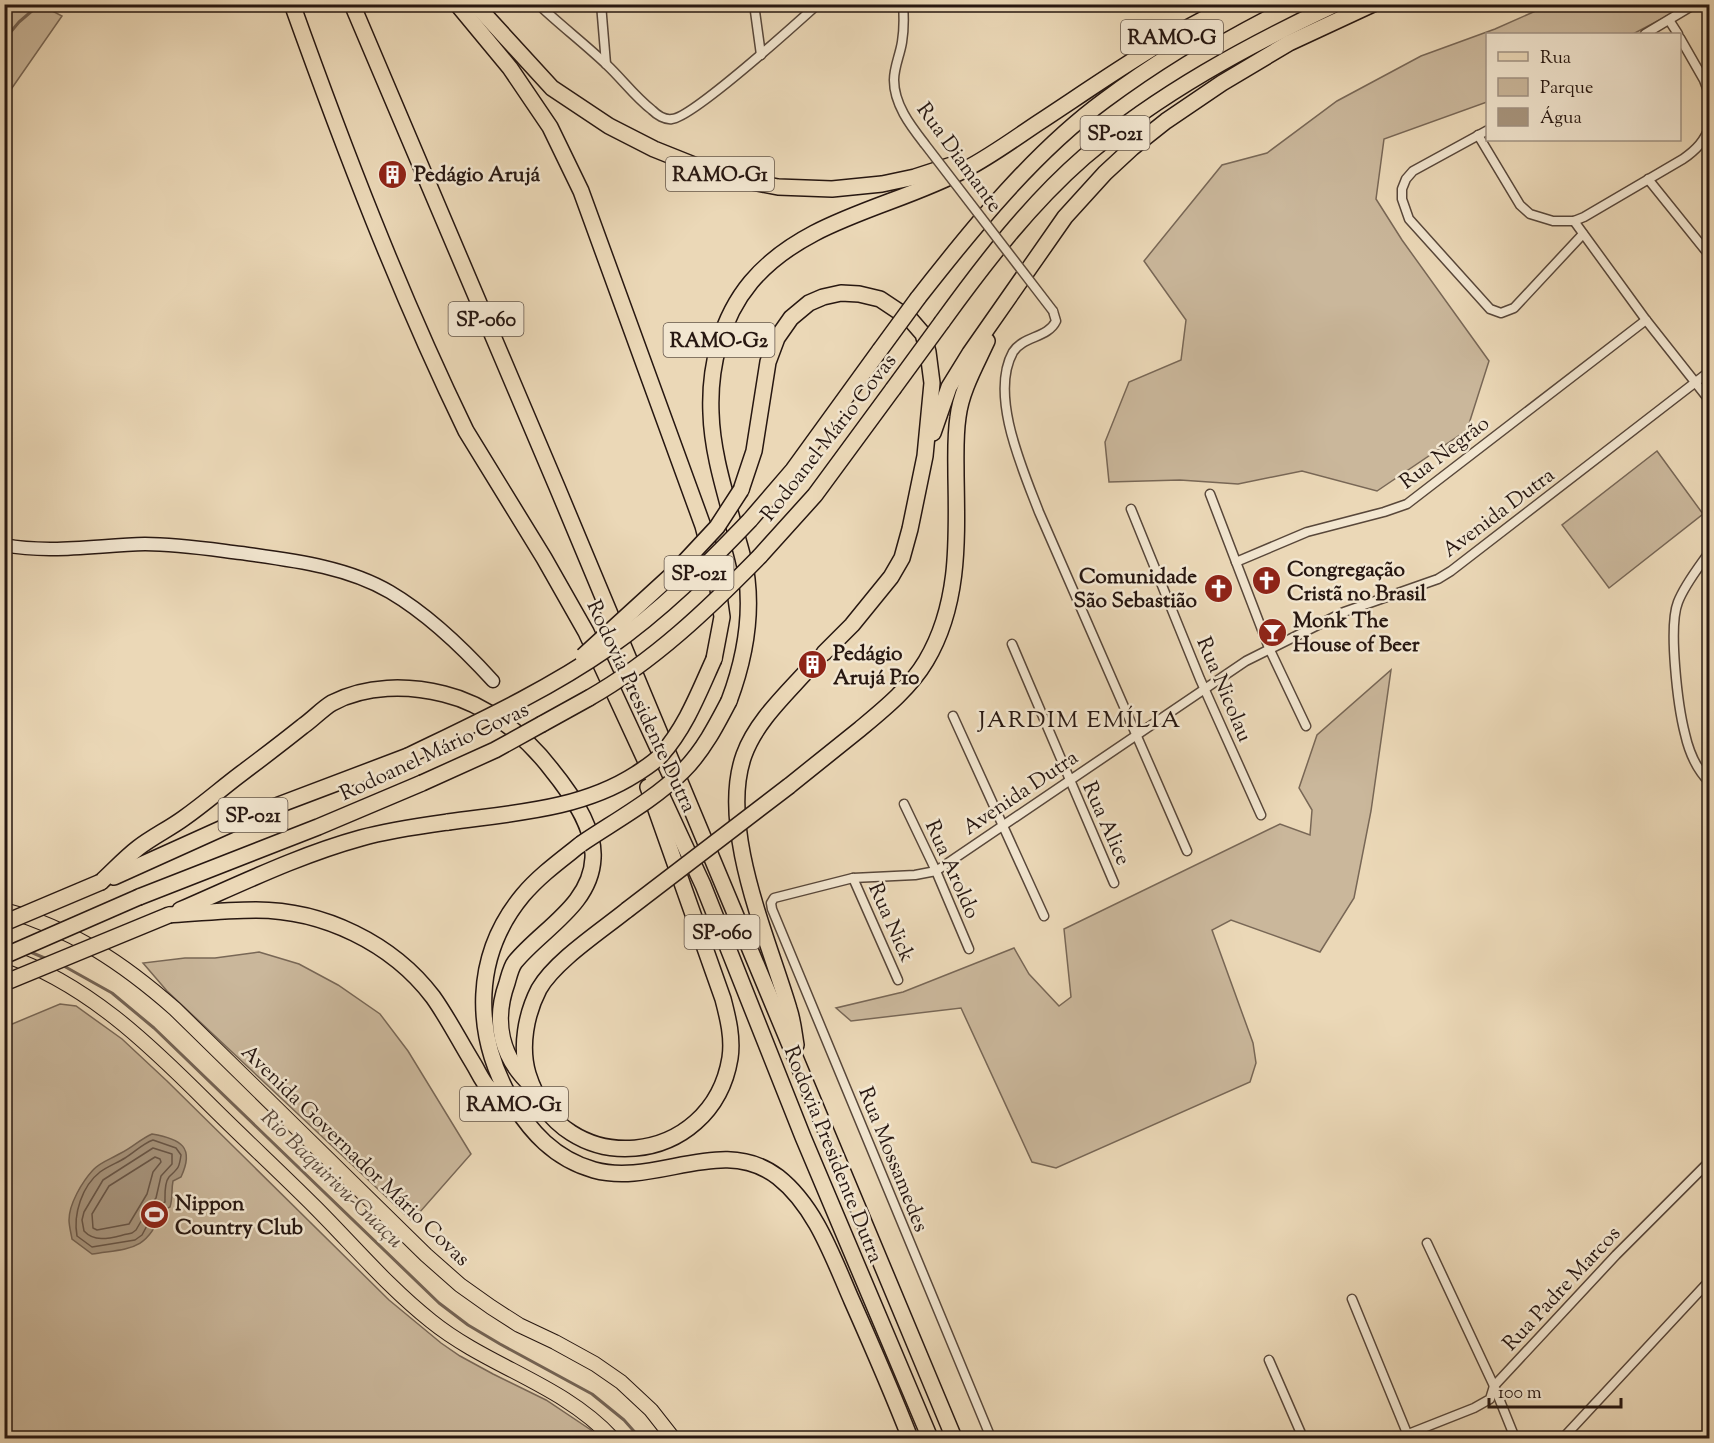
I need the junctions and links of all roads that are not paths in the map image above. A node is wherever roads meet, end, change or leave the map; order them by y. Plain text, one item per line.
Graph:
1 (292, 4) edge
2 (352, 4) edge
3 (457, 4) edge
4 (476, 4) edge
5 (538, 4) edge
6 (601, 4) edge
7 (754, 4) edge
8 (818, 4) edge
9 (903, 4) edge
10 (1234, 4) edge
11 (1260, 4) edge
12 (1336, 4) edge
13 (1373, 4) edge
14 (1695, 4) edge
15 (1669, 20) junction
16 (1647, 33) edge
17 (1677, 33) edge
18 (1681, 40) edge
19 (761, 55) junction
20 (606, 64) junction
21 (1710, 96) edge
22 (1710, 125) edge
23 (1486, 131) edge
24 (1478, 135) junction
25 (1013, 140) junction
26 (1648, 179) junction
27 (1574, 221) junction
28 (1583, 234) junction
29 (1710, 256) edge
30 (1000, 310) junction
31 (1646, 320) junction
32 (1710, 371) edge
33 (1694, 382) junction
34 (1710, 401) edge
35 (925, 456) junction
36 (1210, 494) dead end
37 (1131, 509) dead end
38 (4, 545) edge
39 (1710, 551) edge
40 (1236, 562) junction
41 (1012, 644) dead end
42 (1269, 648) junction
43 (824, 653) tunnel mouth
44 (572, 670) junction
45 (804, 674) tunnel mouth
46 (493, 681) dead end
47 (1204, 688) junction
48 (617, 699) junction
49 (729, 701) joint
50 (952, 717) dead end
51 (1306, 726) dead end
52 (1136, 734) junction
53 (1069, 781) junction
54 (1710, 783) edge
55 (904, 804) dead end
56 (1261, 815) dead end
57 (1003, 826) junction
58 (1187, 851) dead end
59 (936, 871) junction
60 (853, 878) junction
61 (101, 882) junction
62 (1114, 883) dead end
63 (780, 896) joint
64 (4, 910) edge
65 (169, 915) junction
66 (1044, 916) dead end
67 (4, 923) edge
68 (969, 950) dead end
69 (4, 956) edge
70 (898, 980) dead end
71 (4, 983) edge
72 (802, 1075) junction
73 (532, 1086) junction
74 (515, 1107) junction
75 (1710, 1161) edge
76 (1427, 1243) dead end
77 (1710, 1280) edge
78 (1352, 1299) dead end
79 (1269, 1360) dead end
80 (1494, 1386) junction
81 (1710, 1434) edge
82 (1408, 1437) edge
83 (612, 1438) edge
84 (673, 1438) edge
85 (910, 1438) edge
86 (930, 1438) edge
87 (954, 1438) edge
88 (991, 1438) edge
89 (1303, 1438) edge
90 (1398, 1438) edge
91 (1515, 1438) edge
92 (1563, 1438) edge
93 (1705, 1438) edge

1 - 48 highway, Rodovia Presidente Dutra / SP-060
2 - 72 highway, Rodovia Presidente Dutra / SP-060
3 - 65 highway, bridge
4 - 25 highway, RAMO-G1
5 - 20 street
6 - 20 street
7 - 19 street
8 - 19 street
9 - 52 street, Rua Diamante, bridge
10 - 25 highway, RAMO-G
11 - 44 highway, Rodoanel Mário Covas / SP-021, bridge
12 - 69 highway, Rodoanel Mário Covas / SP-021, bridge
13 - 30 highway
14 - 15 street
15 - 16 street
15 - 17 street
18 - 21 street
19 - 20 street
22 - 26 street
23 - 24 street
24 - 27 street
24 - 28 street
25 - 49 highway, RAMO-G2
26 - 27 street
26 - 29 street
27 - 28 street
28 - 31 street
30 - 35 highway
30 - 73 highway, bridge
31 - 33 street
31 - 40 street, Rua Negrão
32 - 33 street, Avenida Dutra
33 - 34 street
33 - 42 street, Avenida Dutra
35 - 43 highway
35 - 44 highway, bridge
36 - 40 street
37 - 47 street, Rua Nicolau
38 - 46 street
39 - 54 street
40 - 42 street
41 - 53 street, Rua Alice
42 - 47 street, Avenida Dutra
42 - 51 street
44 - 61 highway, Rodoanel Mário Covas / SP-021, bridge
45 - 72 highway
47 - 52 street, Avenida Dutra
47 - 56 street, Rua Nicolau
48 - 73 highway
48 - 86 highway, Rodovia Presidente Dutra / SP-060
49 - 74 highway, RAMO-G1, bridge
50 - 57 street
52 - 53 street, Avenida Dutra
52 - 58 street
53 - 57 street, Avenida Dutra
53 - 62 street, Rua Alice
55 - 59 street, Rua Aroldo
57 - 59 street, Avenida Dutra
57 - 66 street
59 - 60 street, Avenida Dutra
59 - 68 street, Rua Aroldo
60 - 63 street, Avenida Dutra
60 - 70 street, Rua Nick
61 - 67 highway, Rodoanel Mário Covas / SP-021, bridge
61 - 73 highway
63 - 88 street, Rua Mossamedes
64 - 84 main road, Avenida Governador Mário Covas
65 - 71 highway, bridge
65 - 74 highway
69 - 83 main road
72 - 87 highway, Rodovia Presidente Dutra / SP-060
74 - 85 highway, RAMO-G1
75 - 80 street, Rua Padre Marcos
76 - 80 street
77 - 92 street
78 - 82 street
79 - 89 street
80 - 82 street, Rua Padre Marcos
80 - 91 street
81 - 93 street
82 - 90 street, Rua Padre Marcos

